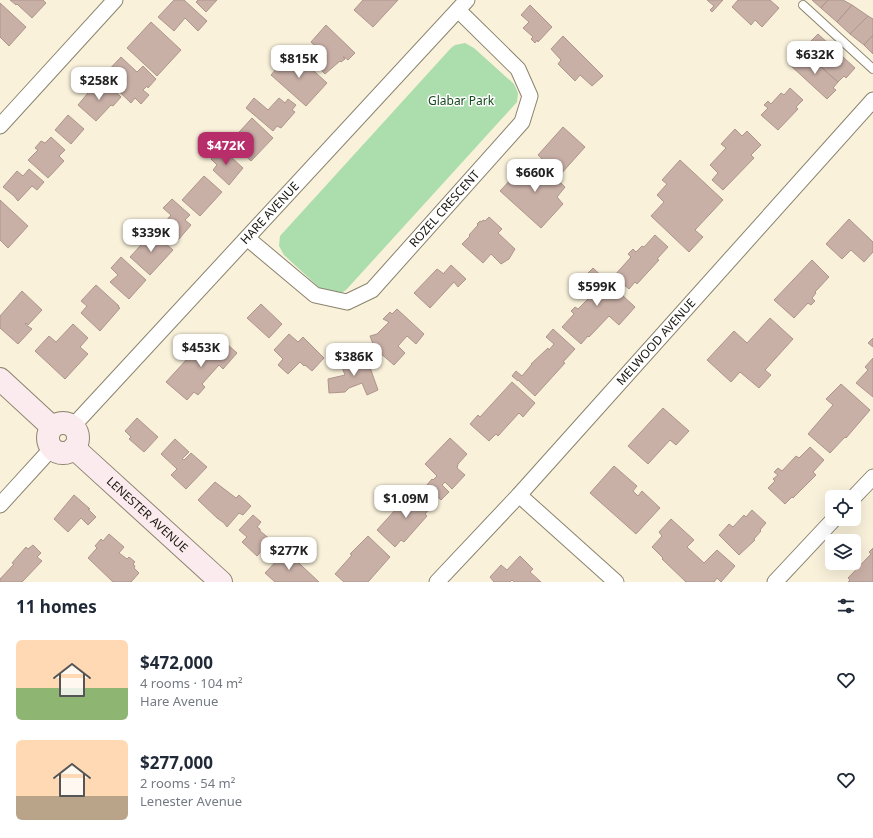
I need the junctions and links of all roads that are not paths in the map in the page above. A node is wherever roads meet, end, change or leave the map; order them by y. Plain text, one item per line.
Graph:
1 (115, 0) edge
2 (462, 5) edge
3 (803, 5) dead end
4 (873, 69) edge
5 (873, 100) edge
6 (0, 126) edge
7 (247, 238) junction
8 (0, 379) edge
9 (59, 434) junction
10 (873, 477) edge
11 (861, 490) edge
12 (519, 495) junction
13 (0, 505) edge
14 (827, 526) edge
15 (221, 582) edge
16 (437, 582) edge
17 (616, 582) edge
18 (775, 582) edge

1 - 6 street
2 - 7 street, HARE AVENUE
2 - 7 street, ROZEL CRESCENT
3 - 4 lane
5 - 12 street, MELWOOD AVENUE
7 - 9 street, HARE AVENUE
8 - 9 street
9 - 13 street, HARE AVENUE
9 - 15 street, LENESTER AVENUE
10 - 11 street
12 - 16 street, MELWOOD AVENUE
12 - 17 street
14 - 18 street

